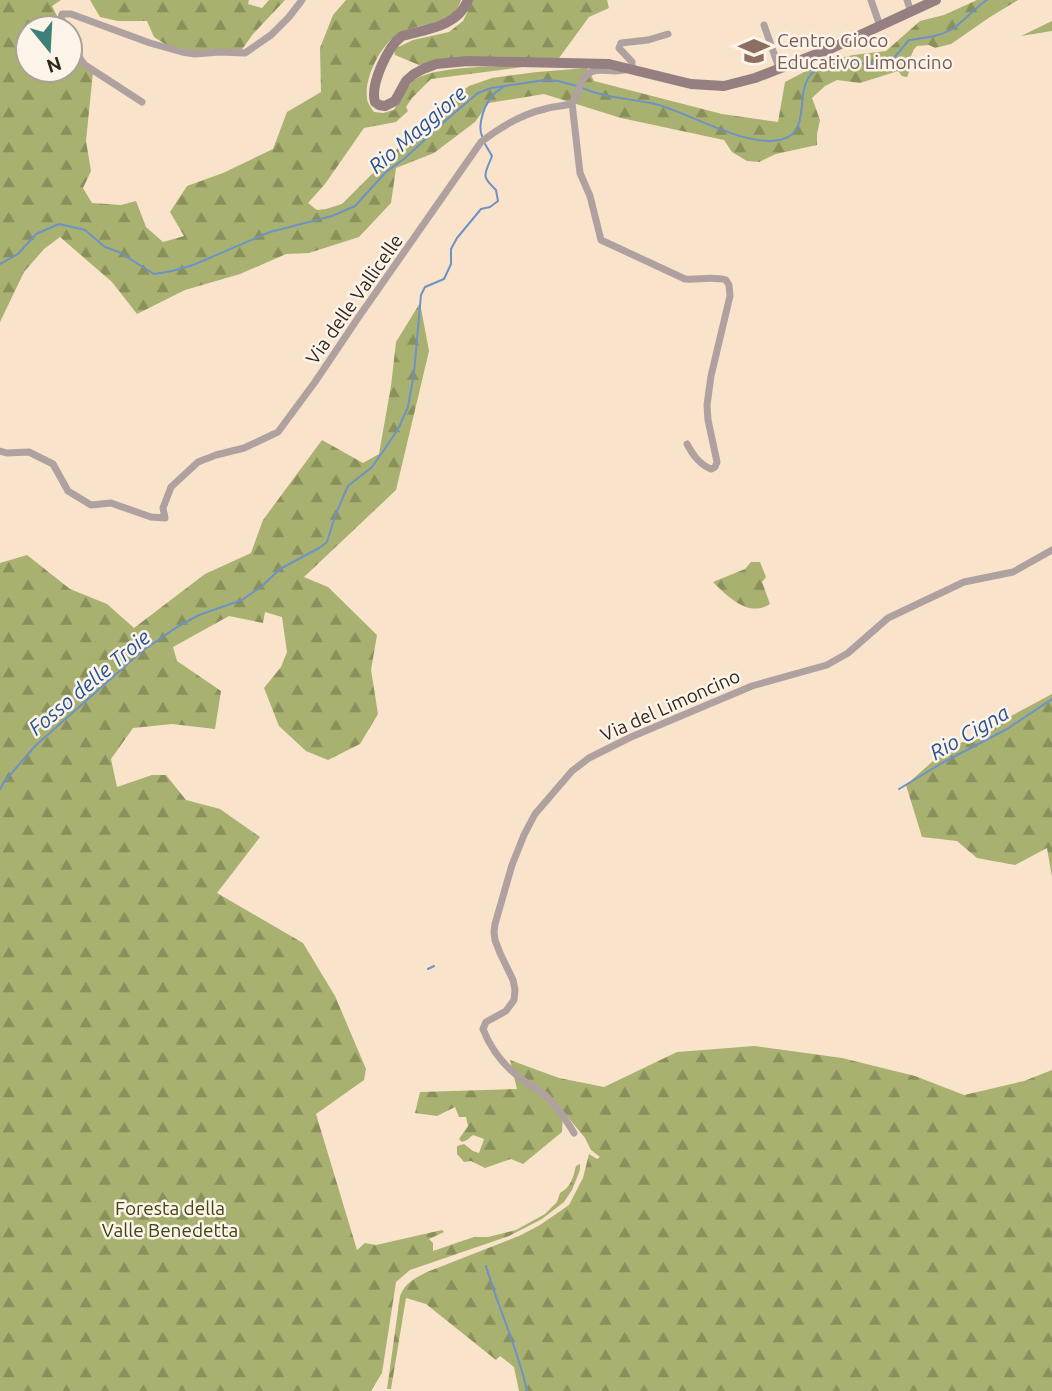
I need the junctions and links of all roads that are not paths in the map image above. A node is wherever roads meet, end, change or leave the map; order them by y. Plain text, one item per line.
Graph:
1 (302, 0) edge
2 (468, 0) edge
3 (871, 0) edge
4 (907, 0) edge
5 (936, 0) edge
6 (911, 12) junction
7 (84, 20) edge
8 (764, 25) dead end
9 (880, 26) junction
10 (668, 34) dead end
11 (84, 64) edge
12 (779, 68) junction
13 (630, 69) junction
14 (574, 100) junction
15 (142, 102) dead end
16 (687, 444) dead end
17 (0, 451) edge
18 (1052, 550) edge
19 (574, 1132) dead end

1 - 7 street
2 - 13 main road
3 - 9 street
4 - 6 street
5 - 6 main road
6 - 9 main road
8 - 12 street
9 - 12 main road
10 - 13 street
11 - 15 street
12 - 13 main road
13 - 14 street, bridge
14 - 16 street
14 - 17 street, Via delle Vallicelle
18 - 19 street, Via del Limoncino

